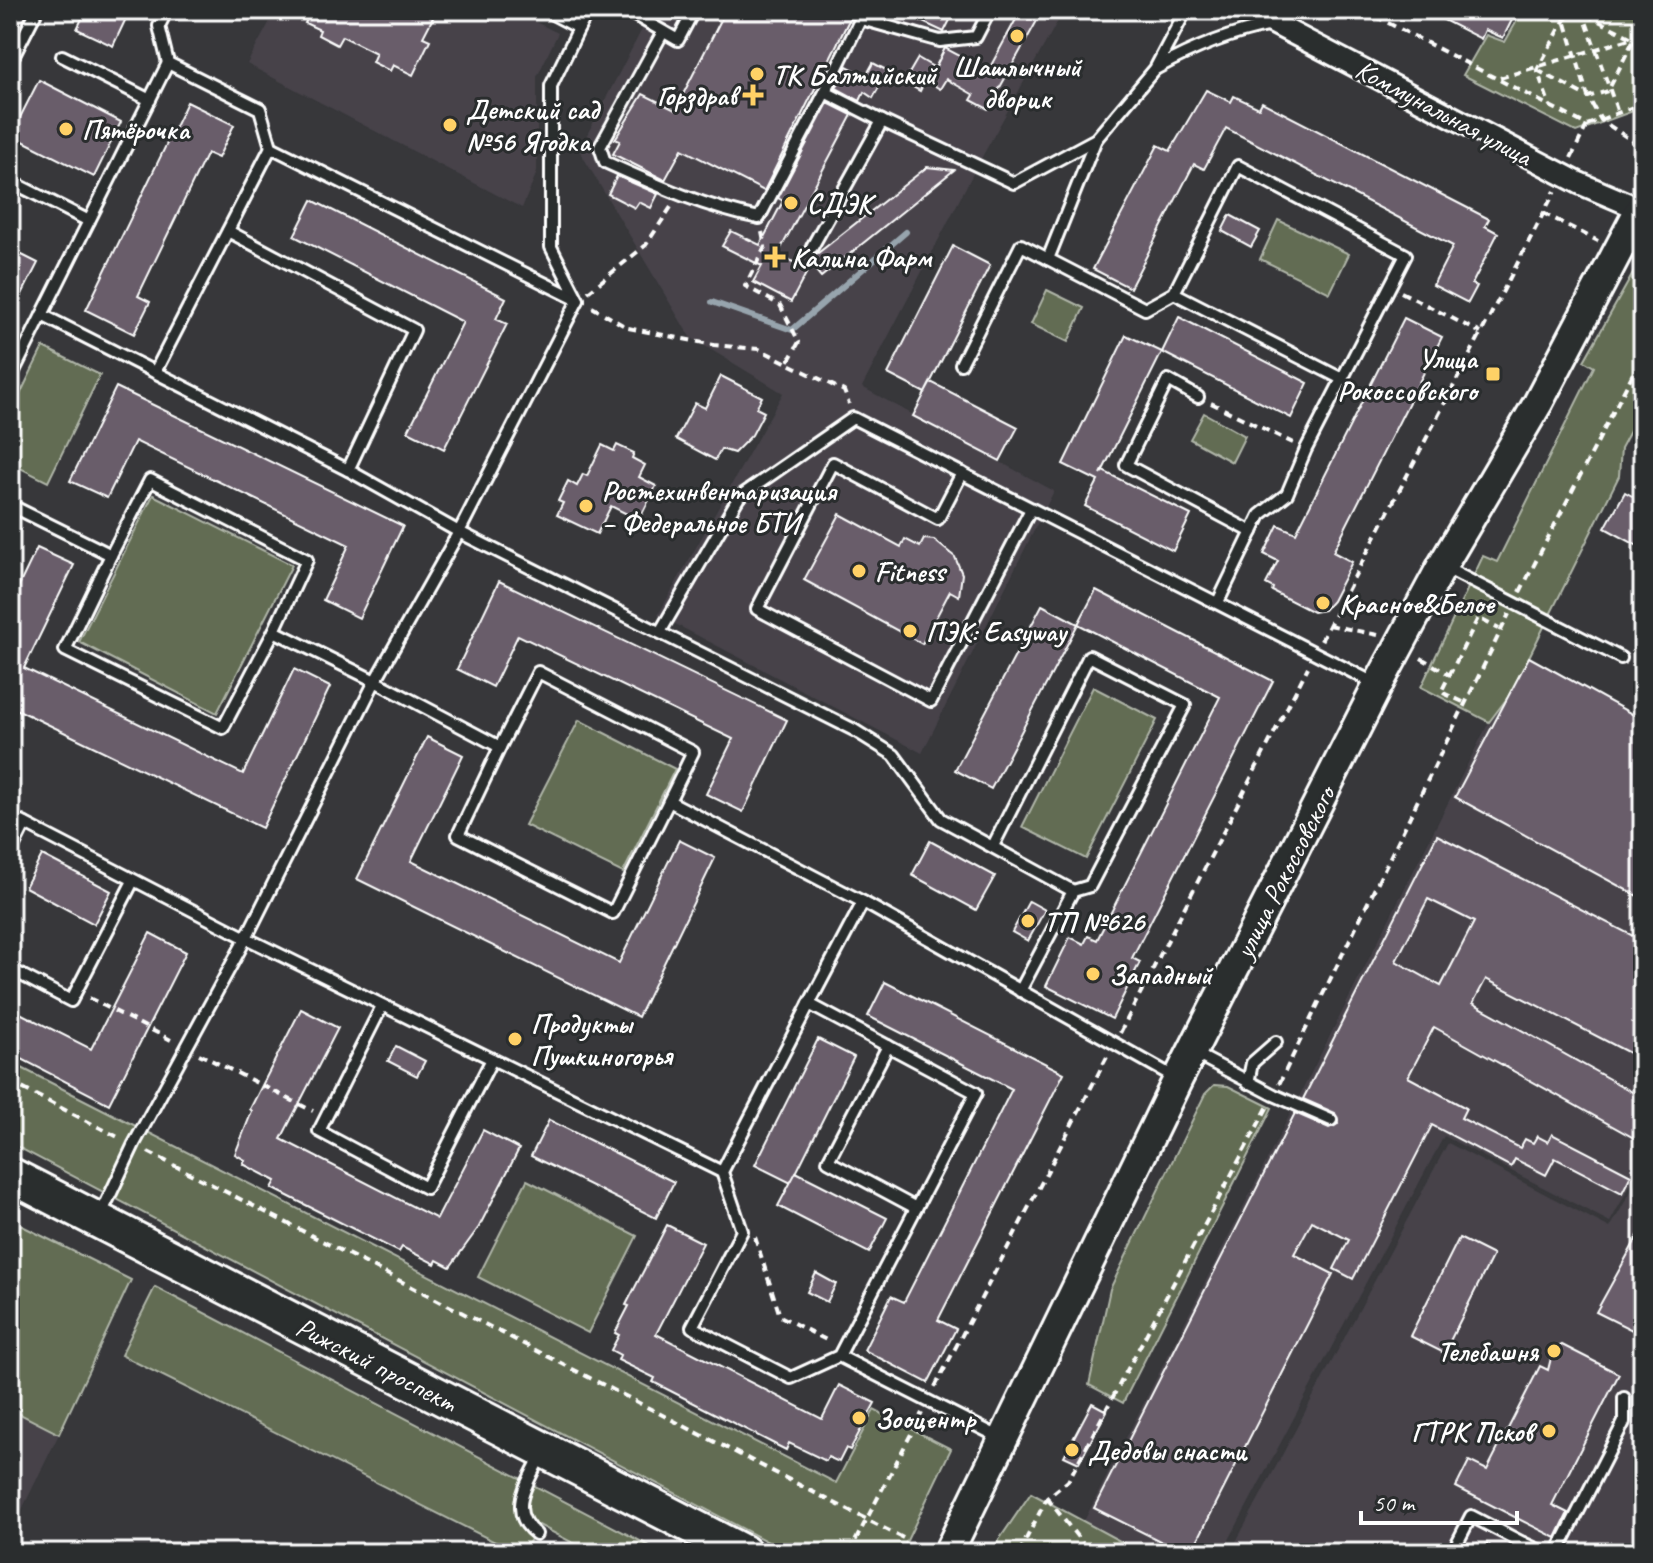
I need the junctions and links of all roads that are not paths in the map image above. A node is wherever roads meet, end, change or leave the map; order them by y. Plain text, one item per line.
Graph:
1 (37, 10) edge
2 (167, 10) edge
3 (545, 10) edge
4 (589, 10) edge
5 (626, 10) edge
6 (694, 10) edge
7 (990, 10) edge
8 (1186, 10) edge
9 (1248, 10) edge
10 (863, 14) edge
11 (1276, 24) junction
12 (579, 28) junction
13 (663, 32) junction
14 (62, 56) dead end
15 (10, 63) edge
16 (168, 63) junction
17 (1155, 69) junction
18 (825, 92) junction
19 (150, 100) junction
20 (882, 121) junction
21 (1096, 139) junction
22 (271, 147) junction
23 (10, 181) edge
24 (1642, 208) edge
25 (89, 221) junction
26 (228, 231) junction
27 (812, 247) dead end
28 (1048, 259) junction
29 (1174, 293) junction
30 (578, 300) junction
31 (42, 315) junction
32 (961, 364) dead end
33 (155, 372) junction
34 (10, 379) edge
35 (1342, 379) junction
36 (1198, 397) road end
37 (348, 470) junction
38 (962, 473) junction
39 (10, 505) edge
40 (1031, 509) junction
41 (459, 532) junction
42 (1252, 532) junction
43 (111, 555) junction
44 (1442, 566) junction
45 (1218, 602) junction
46 (274, 631) junction
47 (660, 632) junction
48 (1621, 658) dead end
49 (375, 681) junction
50 (1378, 685) junction
51 (500, 747) junction
52 (669, 801) junction
53 (10, 816) edge
54 (25, 824) junction
55 (993, 846) junction
56 (10, 854) edge
57 (133, 881) junction
58 (1073, 891) junction
59 (863, 902) junction
60 (246, 938) junction
61 (10, 969) edge
62 (1020, 991) junction
63 (809, 1004) junction
64 (382, 1006) junction
65 (1276, 1042) dead end
66 (888, 1046) junction
67 (1192, 1052) junction
68 (492, 1059) junction
69 (1178, 1079) junction
70 (1248, 1083) junction
71 (1331, 1120) dead end
72 (722, 1172) junction
73 (10, 1175) edge
74 (916, 1208) junction
75 (98, 1220) junction
76 (841, 1352) junction
77 (1624, 1398) dead end
78 (1005, 1440) junction
79 (544, 1450) junction
80 (536, 1534) dead end
81 (1520, 1548) edge
82 (744, 1553) edge
83 (948, 1553) edge
84 (1452, 1553) edge
85 (1545, 1553) edge
86 (1557, 1553) edge

1 - 15 lane
2 - 16 lane
3 - 12 lane
4 - 12 lane
5 - 13 lane
6 - 13 lane
7 - 10 lane
8 - 17 lane
9 - 11 street, Коммунальная улица
10 - 18 lane
11 - 17 lane
11 - 24 street, Коммунальная улица
12 - 30 lane
13 - 18 lane
14 - 19 lane
16 - 19 lane
16 - 22 lane
17 - 21 lane
18 - 20 lane
19 - 25 lane
20 - 21 lane
20 - 27 lane
21 - 28 lane
22 - 26 lane
22 - 30 lane
23 - 25 lane
24 - 44 main road, улица Рокоссовского
25 - 31 lane
26 - 33 lane
26 - 37 lane
28 - 29 lane
28 - 32 lane
29 - 35 lane
29 - 35 lane
30 - 41 lane
31 - 33 lane
31 - 34 lane
33 - 37 lane
35 - 42 lane
36 - 42 lane
37 - 41 lane
38 - 40 lane
38 - 40 lane
38 - 47 lane
39 - 43 lane
40 - 45 lane
41 - 47 lane
41 - 49 lane
42 - 45 lane
43 - 46 lane
43 - 46 lane
44 - 48 lane
44 - 50 main road, улица Рокоссовского
45 - 50 lane
46 - 49 lane
47 - 55 lane
49 - 51 lane
49 - 60 lane
50 - 67 main road, улица Рокоссовского
51 - 52 lane
51 - 52 lane
52 - 59 lane
53 - 54 lane
54 - 56 lane
54 - 57 lane
55 - 58 lane
55 - 58 lane
57 - 60 lane
57 - 61 lane
58 - 62 lane
59 - 62 lane
59 - 63 lane
60 - 64 lane
60 - 75 lane
62 - 69 lane
63 - 66 lane
63 - 72 lane
64 - 68 lane
64 - 68 lane
65 - 70 lane
66 - 74 lane
66 - 74 lane
67 - 69 main road, улица Рокоссовского
67 - 70 lane
68 - 72 lane
69 - 78 main road, улица Рокоссовского
70 - 71 lane
72 - 76 lane
73 - 75 highway, Рижский проспект
74 - 76 lane
75 - 79 highway, Рижский проспект
76 - 78 lane
77 - 86 lane
78 - 83 main road, улица Рокоссовского
79 - 80 lane
79 - 82 highway, Рижский проспект
81 - 84 lane
81 - 85 lane

